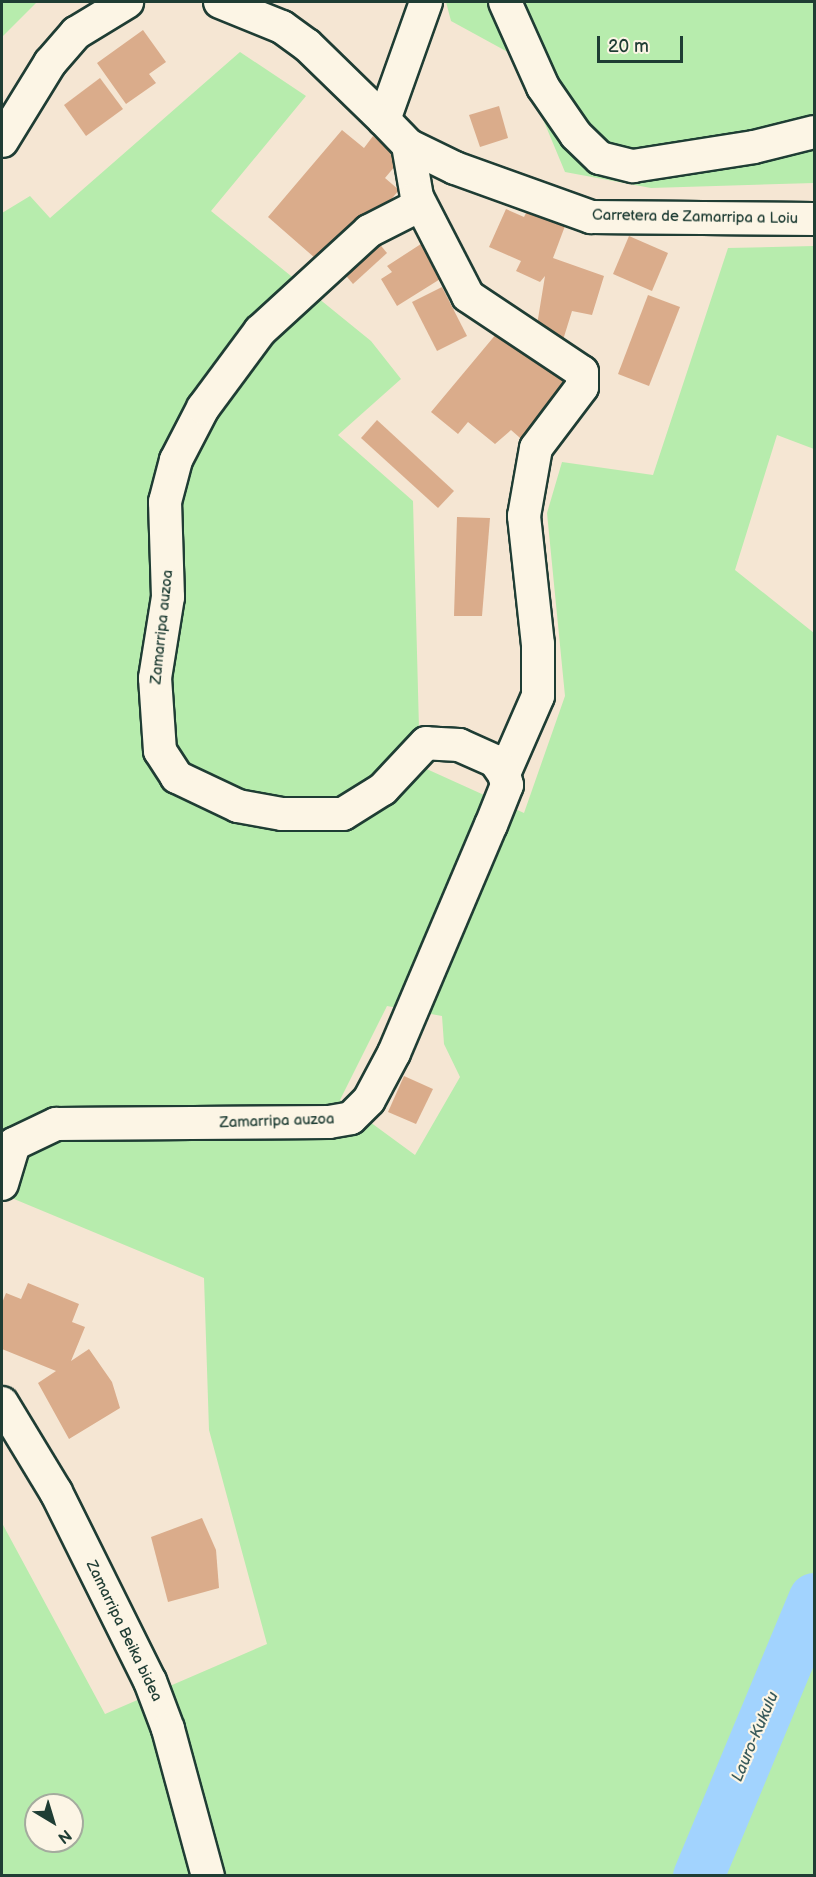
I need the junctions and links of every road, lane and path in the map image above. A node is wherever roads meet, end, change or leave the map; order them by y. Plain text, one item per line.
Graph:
1 (127, 2) edge
2 (220, 2) edge
3 (426, 2) edge
4 (505, 2) edge
5 (384, 120) junction
6 (814, 132) edge
7 (2, 141) edge
8 (408, 145) junction
9 (420, 205) junction
10 (814, 219) edge
11 (504, 774) junction
12 (2, 1184) edge
13 (2, 1403) edge
14 (208, 1875) edge

1 - 7 street
2 - 5 street
3 - 5 street
4 - 6 street
5 - 8 street, Carretera de Zamarripa a Loiu
8 - 9 street, Zamarripa auzoa
8 - 10 street, Carretera de Zamarripa a Loiu
9 - 11 street, Zamarripa auzoa
9 - 11 street, Zamarripa auzoa
11 - 12 street, Zamarripa auzoa
13 - 14 street, Zamarripa Beika bidea

